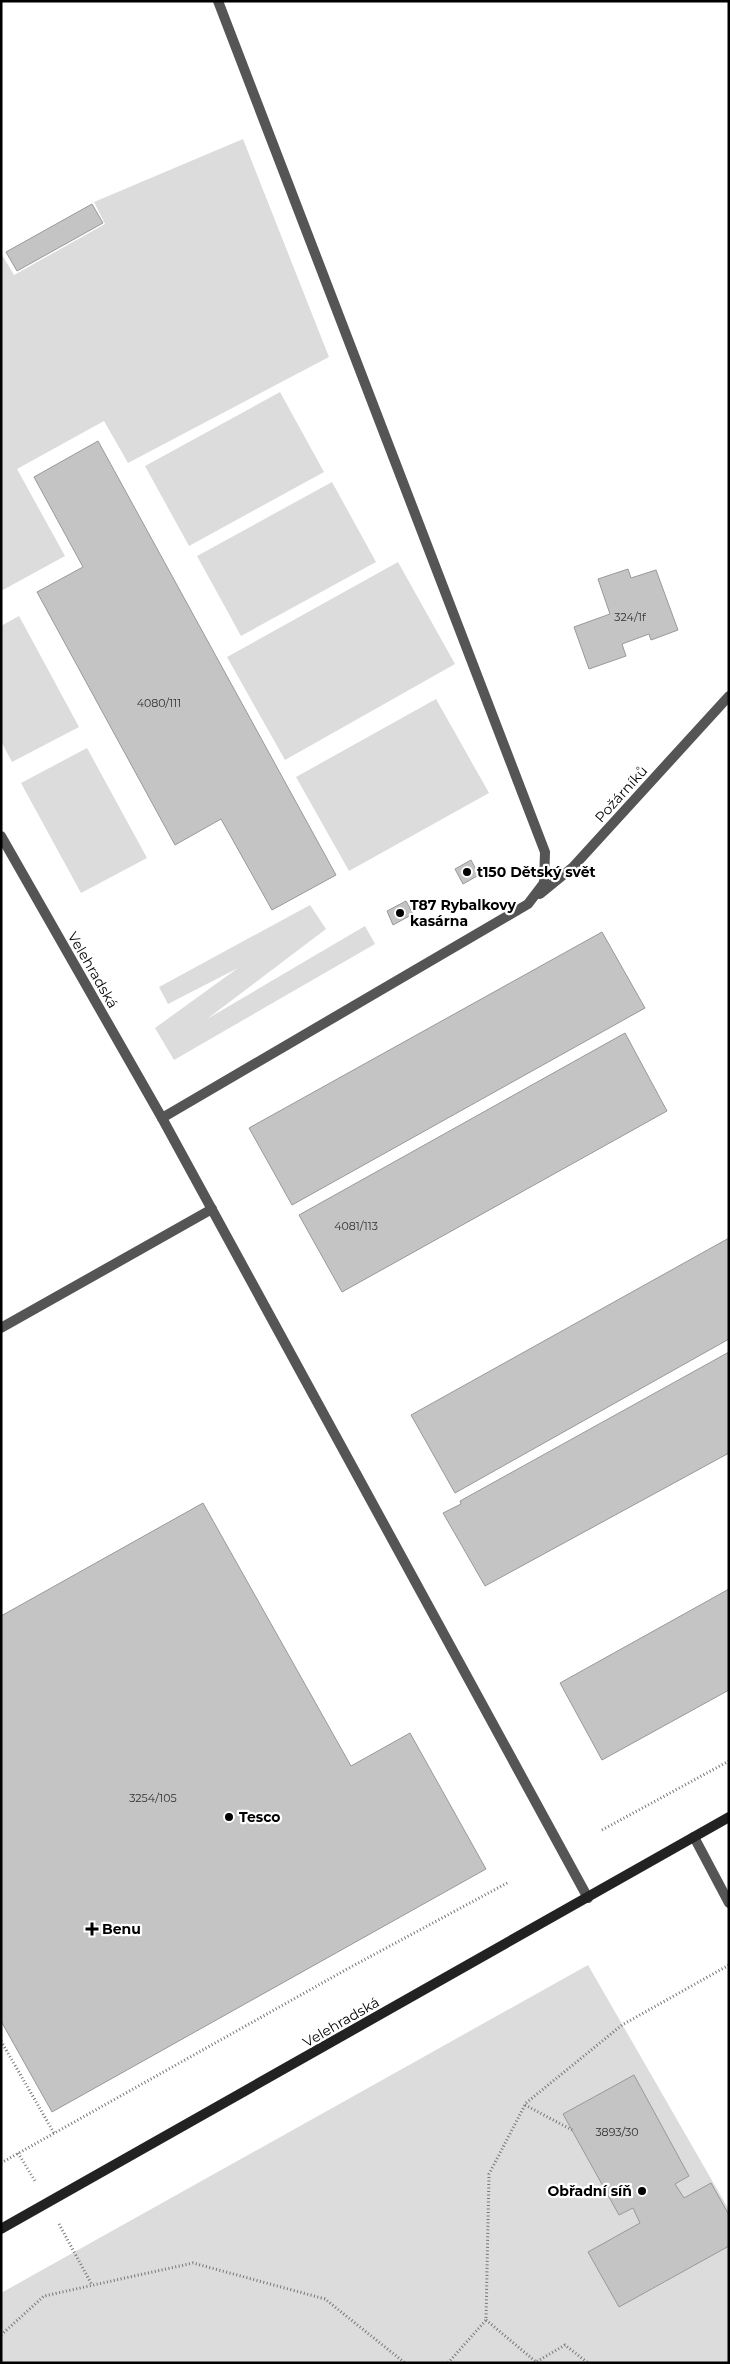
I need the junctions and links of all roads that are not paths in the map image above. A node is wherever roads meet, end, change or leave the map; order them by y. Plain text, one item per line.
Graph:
1 (218, 1) edge
2 (729, 696) edge
3 (1, 836) edge
4 (528, 904) junction
5 (162, 1118) junction
6 (212, 1210) junction
7 (1, 1328) edge
8 (729, 1817) edge
9 (694, 1836) junction
10 (588, 1898) junction
11 (729, 1903) edge
12 (1, 2230) edge

1 - 4 street
2 - 4 street, Požárníků
3 - 5 street, Velehradská
4 - 5 street
5 - 6 street, Velehradská
6 - 7 street
6 - 10 street, Velehradská
8 - 9 main road, Velehradská
9 - 10 main road, Velehradská
9 - 11 street
10 - 12 main road, Velehradská

